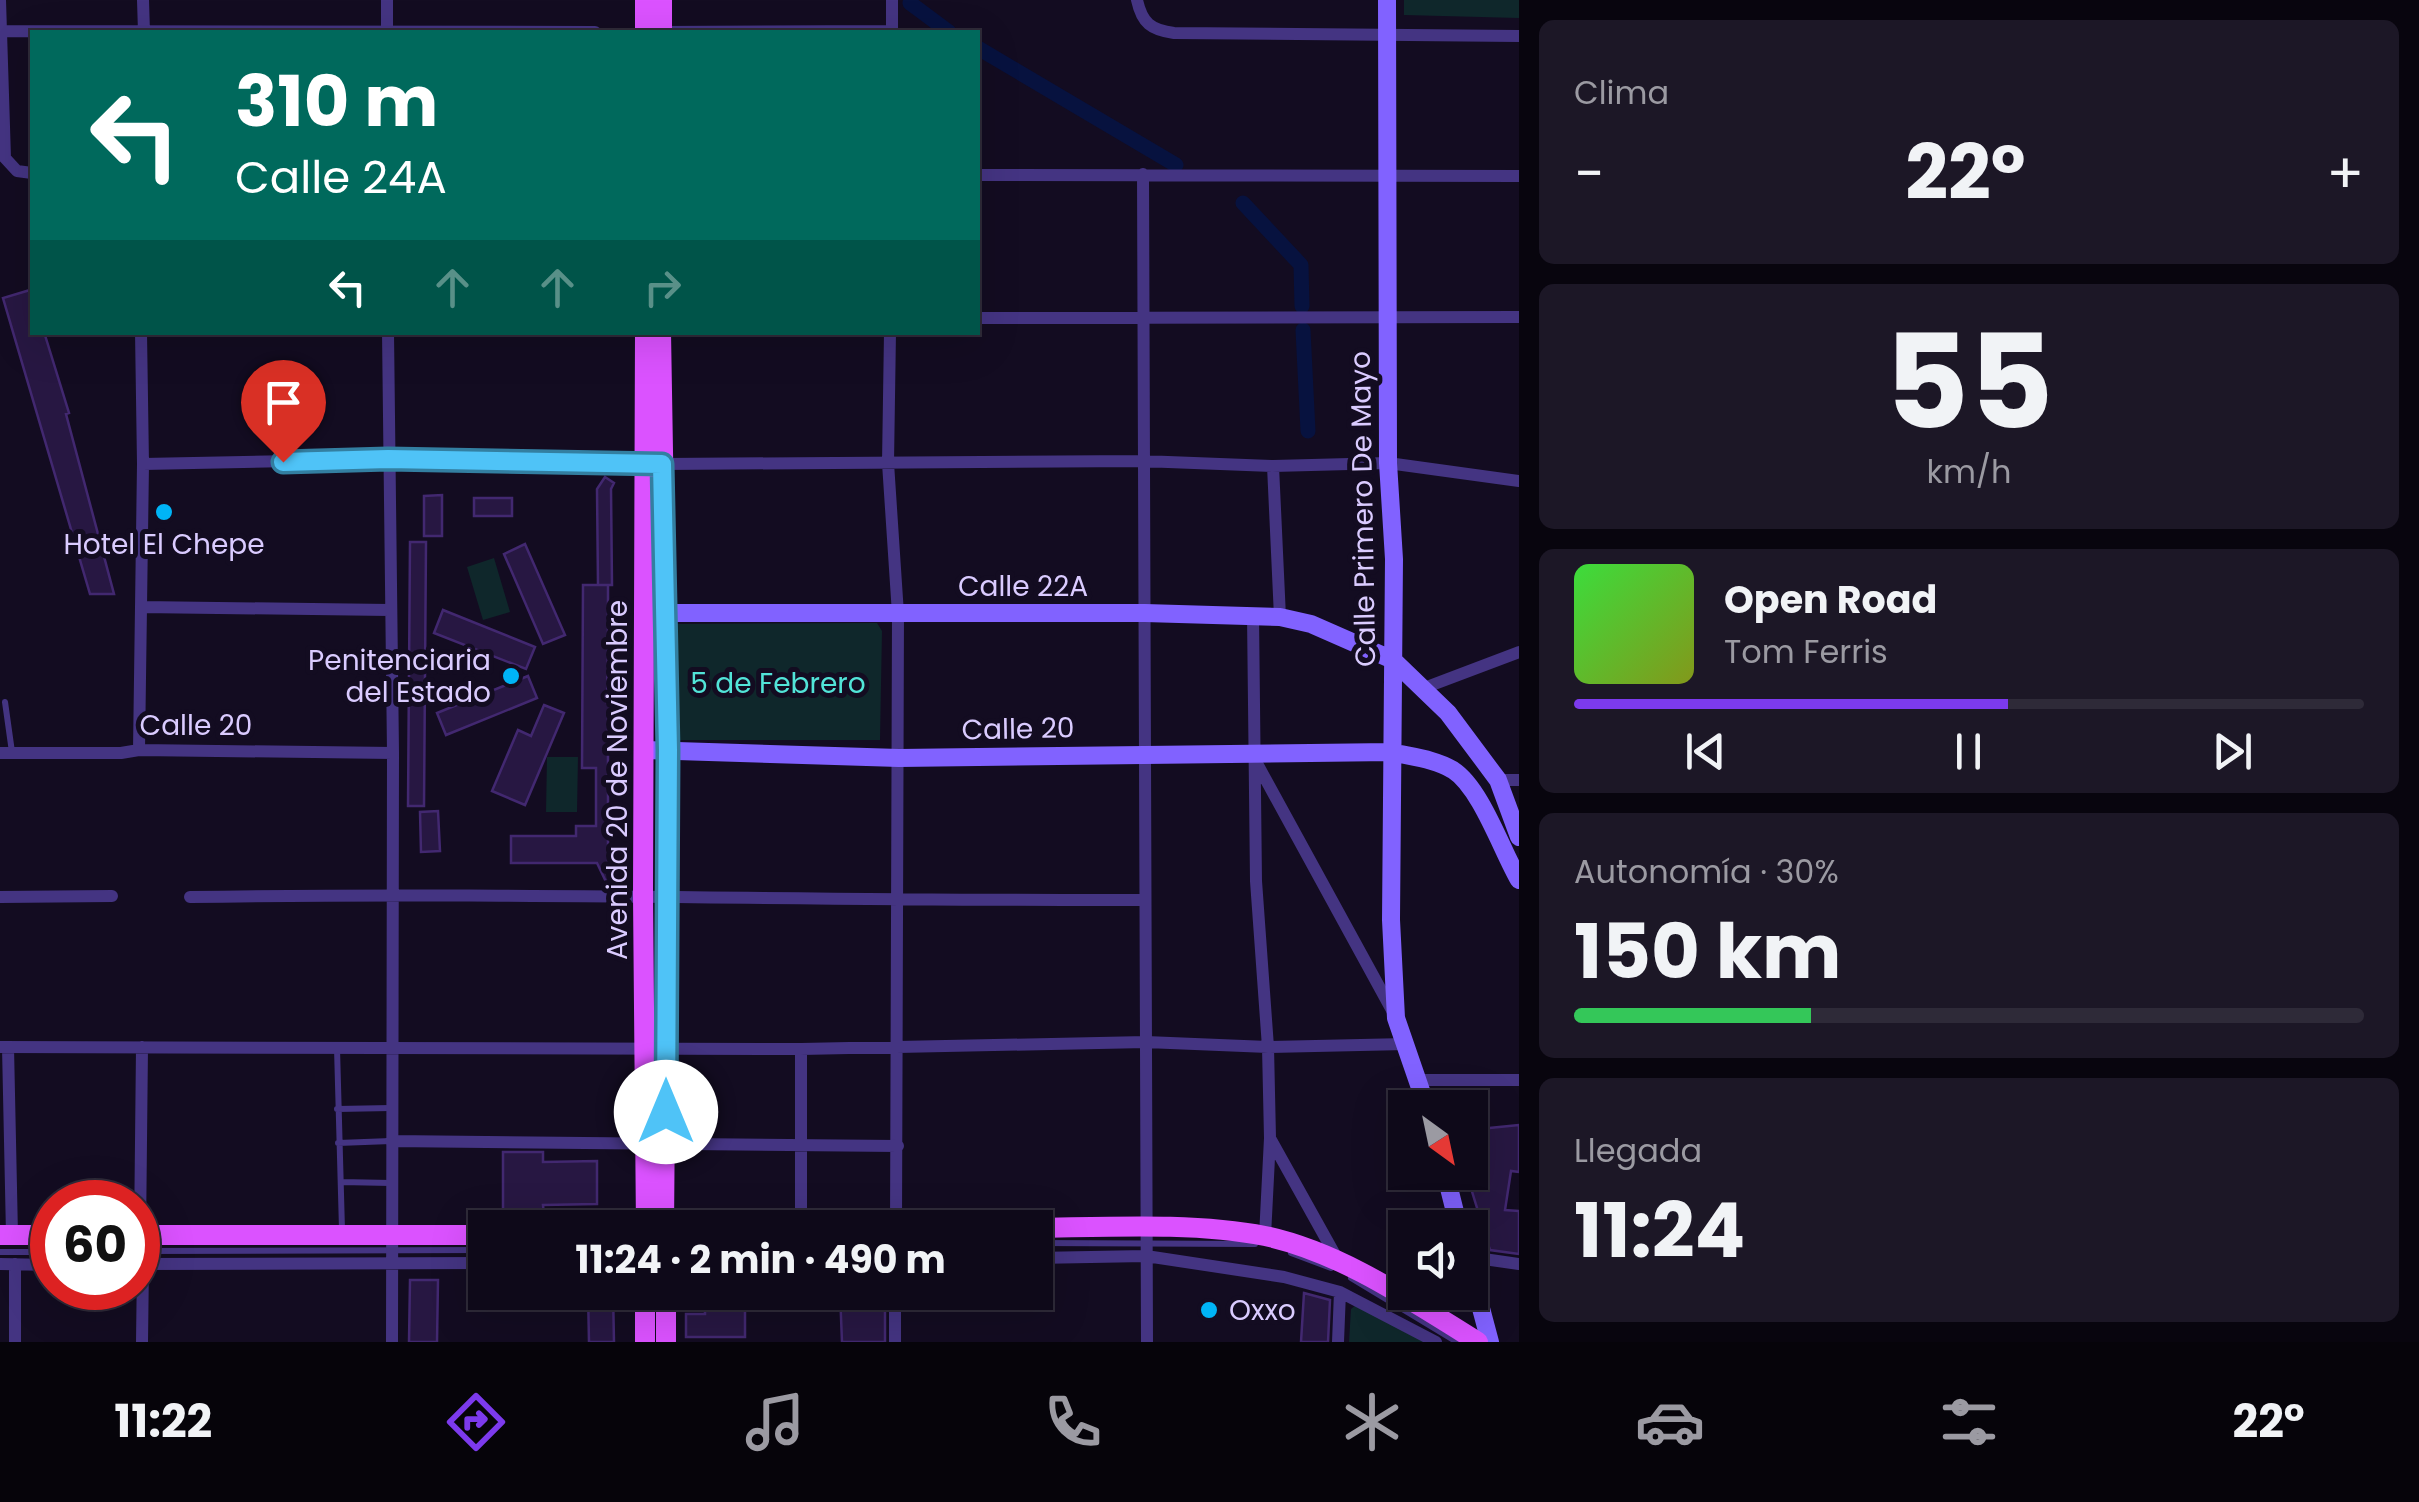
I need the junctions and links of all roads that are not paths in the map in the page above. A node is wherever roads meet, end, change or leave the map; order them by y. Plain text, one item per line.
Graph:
1 (0, 0) edge
2 (143, 0) edge
3 (387, 0) edge
4 (645, 0) edge
5 (662, 0) edge
6 (892, 0) edge
7 (1137, 0) edge
8 (1387, 0) edge
9 (144, 30) edge
10 (387, 30) edge
11 (646, 30) edge
12 (661, 30) edge
13 (892, 30) edge
14 (1, 31) edge
15 (30, 31) edge
16 (1387, 34) junction
17 (1519, 36) edge
18 (27, 172) edge
19 (1143, 174) junction
20 (980, 175) edge
21 (1519, 176) edge
22 (1388, 177) junction
23 (1519, 317) edge
24 (980, 318) edge
25 (1143, 318) junction
26 (1387, 318) junction
27 (141, 335) edge
28 (388, 335) edge
29 (645, 335) edge
30 (661, 335) edge
31 (890, 335) edge
32 (388, 459) junction
33 (1142, 461) junction
34 (654, 463) junction
35 (888, 463) junction
36 (143, 464) junction
37 (1388, 464) junction
38 (1272, 466) junction
39 (1519, 480) edge
40 (140, 607) junction
41 (390, 610) junction
42 (655, 613) junction
43 (1145, 613) junction
44 (898, 614) junction
45 (1253, 615) junction
46 (1280, 617) junction
47 (1519, 652) edge
48 (1393, 660) junction
49 (1424, 688) junction
50 (6, 702) dead end
51 (139, 750) junction
52 (645, 750) junction
53 (668, 750) junction
54 (1392, 752) junction
55 (6, 753) edge
56 (393, 753) junction
57 (1144, 755) junction
58 (1252, 756) junction
59 (898, 758) junction
60 (1498, 780) junction
61 (1519, 780) edge
62 (1519, 837) edge
63 (1519, 880) edge
64 (392, 894) junction
65 (112, 896) dead end
66 (643, 896) junction
67 (665, 896) junction
68 (0, 897) edge
69 (190, 897) dead end
70 (1145, 900) junction
71 (898, 901) junction
72 (1396, 1018) junction
73 (1146, 1042) junction
74 (1406, 1044) junction
75 (896, 1046) junction
76 (4, 1047) edge
77 (142, 1047) junction
78 (337, 1047) junction
79 (393, 1047) junction
80 (656, 1047) junction
81 (1268, 1048) junction
82 (801, 1049) junction
83 (1420, 1080) junction
84 (1519, 1080) edge
85 (1422, 1090) edge
86 (392, 1108) junction
87 (337, 1109) junction
88 (1270, 1138) junction
89 (391, 1141) junction
90 (338, 1143) junction
91 (656, 1144) junction
92 (799, 1144) junction
93 (898, 1146) junction
94 (140, 1180) edge
95 (341, 1182) junction
96 (392, 1183) junction
97 (648, 1210) edge
98 (662, 1210) edge
99 (801, 1210) edge
100 (896, 1210) edge
101 (1053, 1230) edge
102 (342, 1236) junction
103 (1266, 1236) junction
104 (30, 1238) edge
105 (468, 1238) edge
106 (4, 1241) edge
107 (1146, 1242) junction
108 (1053, 1243) edge
109 (30, 1247) edge
110 (160, 1249) edge
111 (160, 1250) edge
112 (392, 1250) junction
113 (468, 1250) edge
114 (1053, 1255) edge
115 (1488, 1260) edge
116 (468, 1261) edge
117 (7, 1264) edge
118 (1340, 1264) junction
119 (1519, 1264) edge
120 (1340, 1292) junction
121 (141, 1310) edge
122 (646, 1310) edge
123 (666, 1310) edge
124 (895, 1310) edge
125 (1481, 1310) edge
126 (15, 1342) edge
127 (142, 1342) edge
128 (392, 1342) edge
129 (645, 1342) edge
130 (666, 1342) edge
131 (895, 1342) edge
132 (1148, 1342) edge
133 (1338, 1342) edge
134 (1436, 1342) edge
135 (1457, 1342) edge
136 (1478, 1342) edge
137 (1490, 1342) edge

1 - 14 street
2 - 9 street
3 - 10 street
4 - 11 main road
5 - 12 main road
6 - 13 street
7 - 16 street
8 - 16 main road, Calle Primero De Mayo
14 - 15 street
14 - 18 street
16 - 17 street
16 - 22 main road, Calle Primero De Mayo
19 - 20 street
19 - 22 street
19 - 25 street
21 - 22 street
22 - 26 main road, Calle Primero De Mayo
23 - 26 street
24 - 25 street
25 - 26 street
25 - 33 street
26 - 37 main road, Calle Primero De Mayo
27 - 36 street
28 - 32 street
29 - 34 main road, Avenida 20 de Noviembre
30 - 34 main road, Avenida 20 de Noviembre
31 - 35 street
32 - 34 street
32 - 36 street
32 - 41 street
33 - 35 street
33 - 38 street
33 - 43 street
34 - 35 street
34 - 42 main road, Avenida 20 de Noviembre
35 - 44 street
36 - 40 street
37 - 38 street
37 - 39 street
37 - 48 main road, Calle Primero De Mayo
38 - 46 street
40 - 41 street
40 - 51 street
41 - 56 street
42 - 44 main road, Calle 22A
42 - 52 main road, Avenida 20 de Noviembre
42 - 53 main road, Avenida 20 de Noviembre
43 - 44 main road, Calle 22A
43 - 45 main road, Calle 22A
43 - 57 street
44 - 59 street
45 - 46 main road, Calle 22A
45 - 58 street
46 - 48 main road, Calle 22A
47 - 49 street
48 - 49 main road, Calle 22A
48 - 54 main road, Calle Primero De Mayo
49 - 60 main road, Calle 22A
50 - 55 lane
51 - 55 street, Calle 20
51 - 56 street, Calle 20
52 - 53 main road, Calle 20
52 - 66 main road, Avenida 20 de Noviembre
53 - 59 main road, Calle 20
53 - 67 main road, Avenida 20 de Noviembre
54 - 58 main road, Calle 20
54 - 63 main road, Calle 20
54 - 72 main road, Calle Primero De Mayo
56 - 64 street
57 - 58 main road, Calle 20
57 - 59 main road, Calle 20
57 - 70 street
58 - 72 street, Calle Primero De Mayo
58 - 81 street
59 - 71 street
60 - 61 street
60 - 62 main road, Calle 22A
64 - 66 street
64 - 69 street
64 - 79 street
65 - 68 street
66 - 67 street
66 - 80 main road, Avenida 20 de Noviembre
67 - 71 street
67 - 80 main road, Avenida 20 de Noviembre
70 - 71 street
70 - 73 street
71 - 75 street
72 - 74 main road, Calle Primero De Mayo
73 - 75 street
73 - 81 street
73 - 107 street
74 - 81 street
74 - 83 main road, Calle Primero De Mayo
75 - 82 street
75 - 93 street
76 - 77 street
76 - 106 street
77 - 78 street
77 - 94 street
78 - 79 street
78 - 87 lane
79 - 80 street
79 - 86 street
80 - 82 street
80 - 91 main road, Avenida 20 de Noviembre
81 - 88 street
82 - 92 street
83 - 84 street
83 - 85 main road, Calle Primero De Mayo
86 - 87 lane
86 - 89 street
87 - 90 lane
88 - 103 street
88 - 118 street
89 - 90 lane
89 - 91 street
89 - 96 street
90 - 95 lane
91 - 92 street
91 - 97 main road, Avenida 20 de Noviembre
91 - 98 main road, Avenida 20 de Noviembre
92 - 93 street
92 - 99 street
93 - 100 street
95 - 96 lane
95 - 102 lane
96 - 112 street
101 - 107 main road
102 - 110 main road
102 - 112 main road
103 - 107 main road
103 - 118 main road
104 - 106 main road
105 - 112 main road
106 - 109 lane
107 - 108 lane
107 - 114 street
107 - 120 street
107 - 132 street
107 - 135 lane
111 - 112 street
112 - 113 lane
112 - 116 street
112 - 128 street
115 - 119 street
117 - 126 street
118 - 136 main road
120 - 133 street
120 - 134 street
121 - 127 street
122 - 129 main road
123 - 130 main road
124 - 131 street
125 - 137 main road

